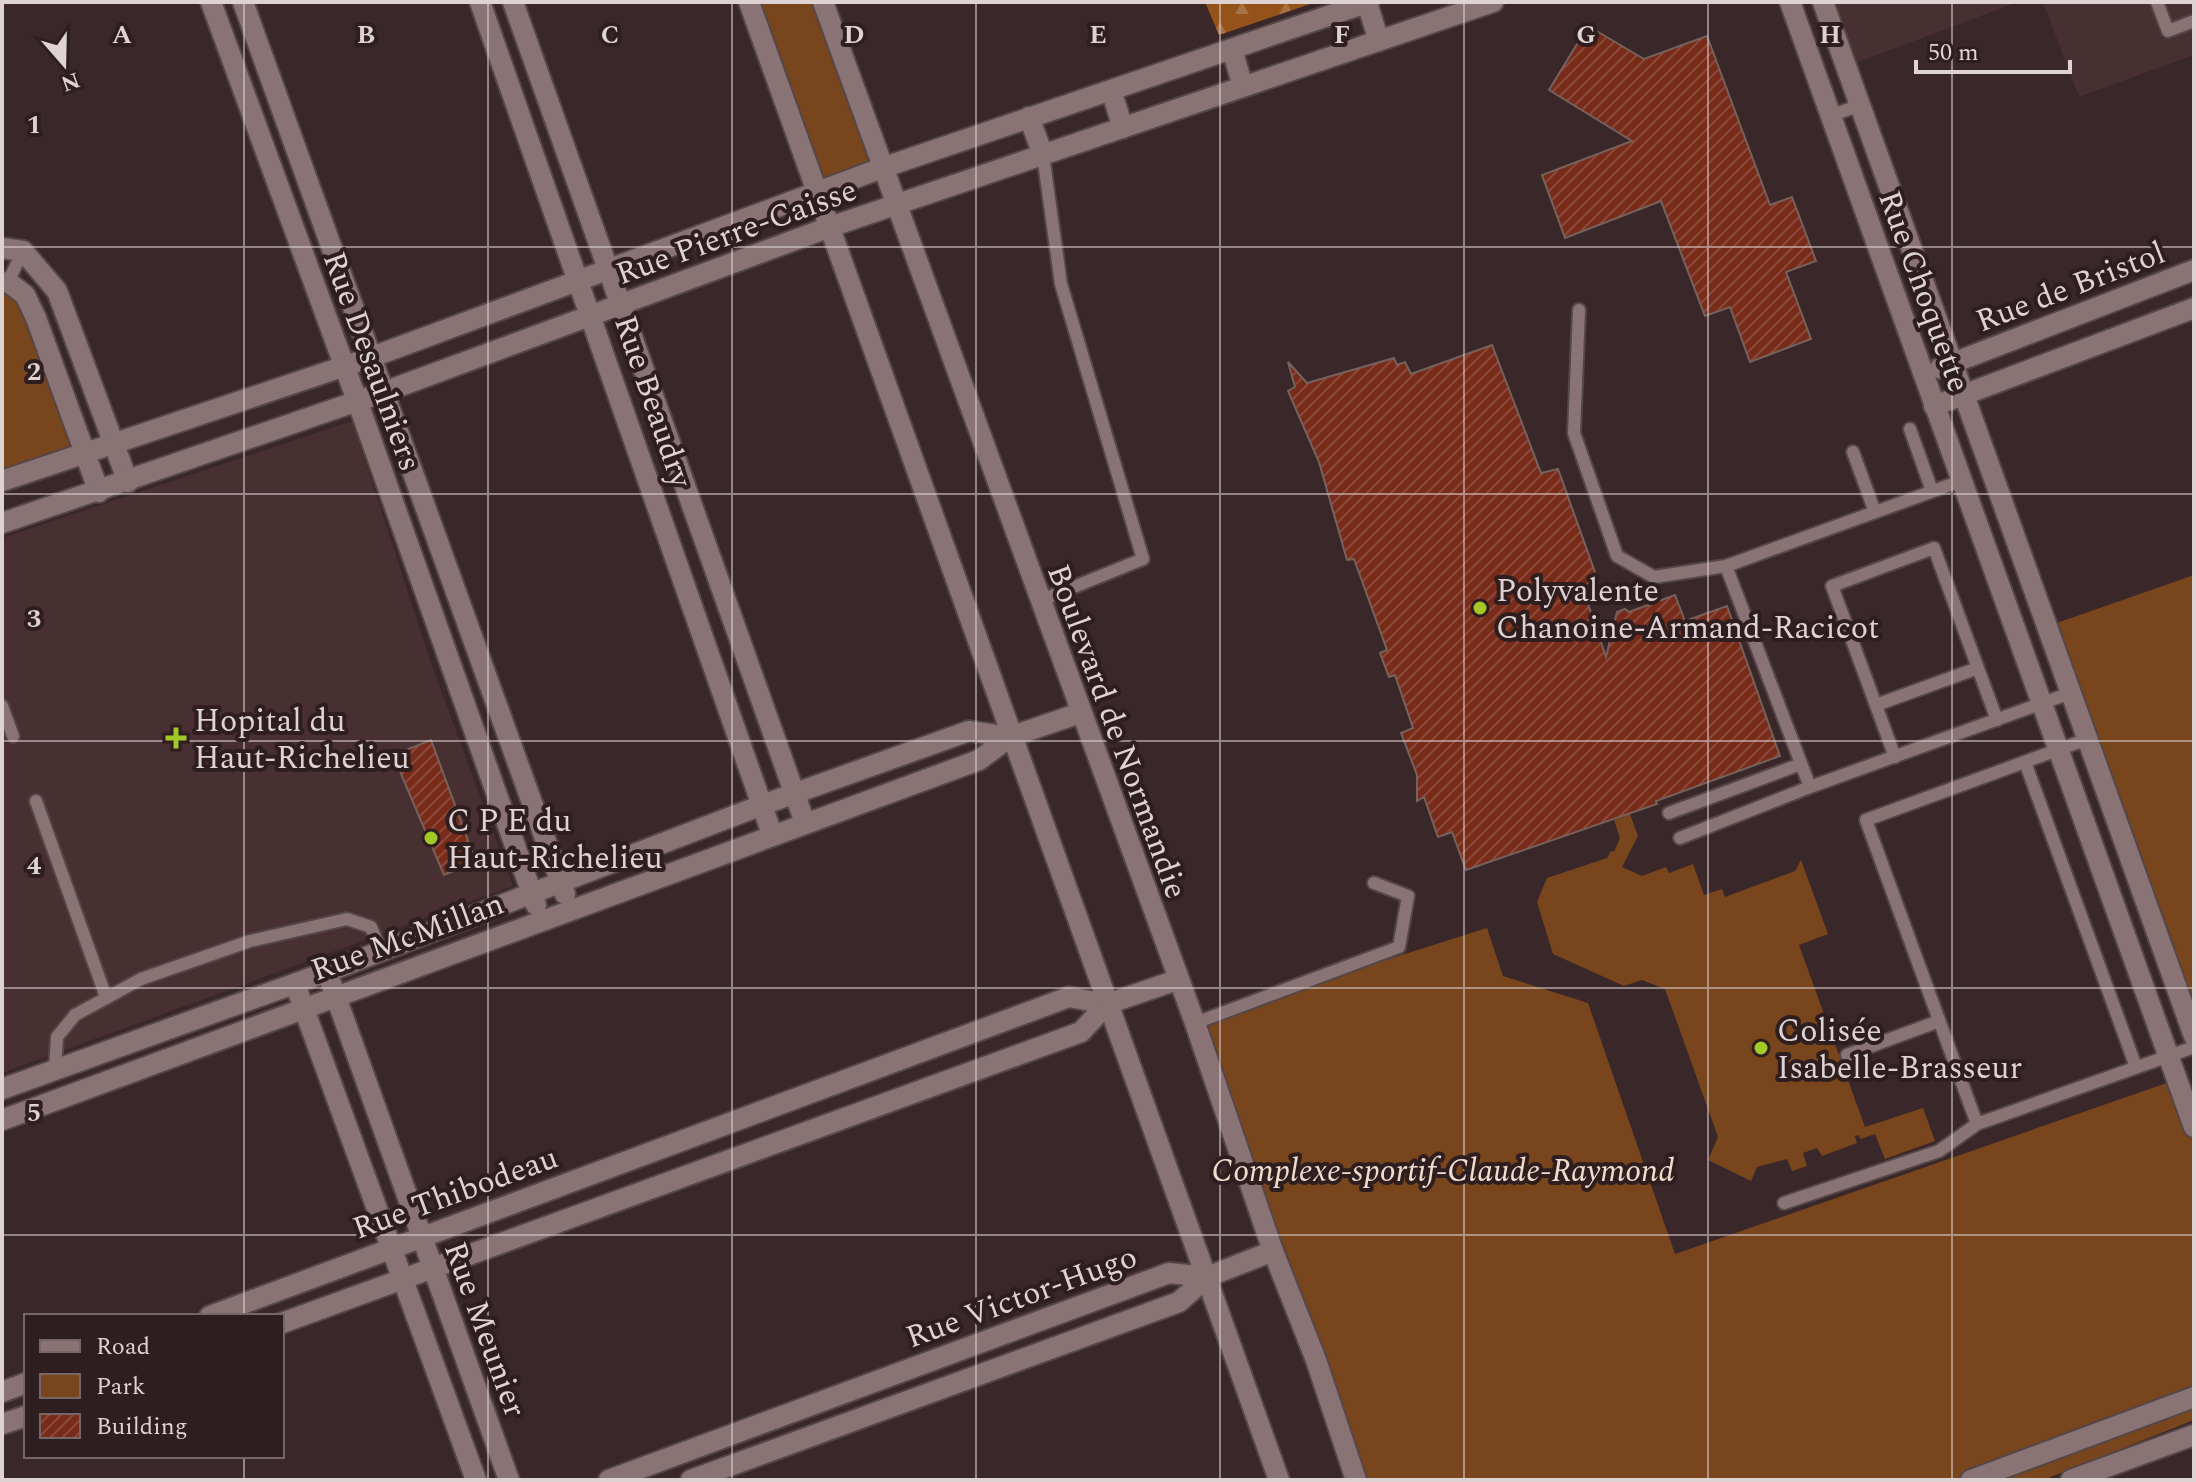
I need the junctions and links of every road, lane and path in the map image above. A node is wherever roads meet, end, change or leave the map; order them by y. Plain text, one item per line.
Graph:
1 (211, 2) edge
2 (243, 2) edge
3 (480, 2) edge
4 (513, 2) edge
5 (749, 2) edge
6 (823, 2) edge
7 (1368, 2) edge
8 (1493, 2) edge
9 (1790, 2) edge
10 (1823, 2) edge
11 (2157, 2) edge
12 (2194, 21) edge
13 (1379, 41) junction
14 (1232, 49) junction
15 (1243, 87) junction
16 (1111, 90) junction
17 (546, 93) junction
18 (517, 102) junction
19 (280, 105) junction
20 (1858, 106) junction
21 (251, 115) junction
22 (1829, 116) junction
23 (1029, 117) junction
24 (1123, 128) junction
25 (1043, 155) junction
26 (882, 168) junction
27 (818, 192) junction
28 (895, 206) junction
29 (830, 227) junction
30 (2, 248) edge
31 (23, 251) junction
32 (610, 269) junction
33 (2194, 270) edge
34 (581, 280) junction
35 (5, 282) edge
36 (622, 305) junction
37 (2194, 308) edge
38 (1579, 310) dead end
39 (593, 314) junction
40 (372, 357) junction
41 (1953, 364) junction
42 (343, 367) junction
43 (1923, 374) junction
44 (384, 392) junction
45 (1966, 393) junction
46 (358, 401) junction
47 (1934, 406) junction
48 (1910, 429) dead end
49 (115, 443) junction
50 (1853, 452) dead end
51 (85, 453) junction
52 (2, 481) edge
53 (1961, 481) junction
54 (128, 482) junction
55 (1932, 491) junction
56 (99, 492) junction
57 (1875, 512) junction
58 (2, 523) edge
59 (1726, 566) junction
60 (716, 572) junction
61 (684, 583) junction
62 (2036, 590) junction
63 (1039, 601) junction
64 (2004, 601) junction
65 (465, 619) junction
66 (438, 628) junction
67 (1978, 668) junction
68 (2073, 692) junction
69 (2041, 704) junction
70 (1876, 705) junction
71 (2, 706) edge
72 (1080, 713) junction
73 (1997, 720) junction
74 (13, 736) dead end
75 (1010, 737) junction
76 (2090, 738) junction
77 (2058, 750) junction
78 (1895, 757) junction
79 (2025, 762) junction
80 (1801, 764) junction
81 (1810, 787) junction
82 (794, 794) junction
83 (36, 801) dead end
84 (762, 805) junction
85 (1669, 813) dead end
86 (805, 823) junction
87 (772, 834) junction
88 (1680, 838) dead end
89 (561, 883) junction
90 (1374, 883) dead end
91 (532, 893) junction
92 (2144, 899) junction
93 (570, 909) junction
94 (2115, 909) junction
95 (541, 919) junction
96 (381, 952) junction
97 (327, 972) junction
98 (391, 975) junction
99 (1177, 980) junction
100 (295, 983) junction
101 (335, 996) junction
102 (106, 997) junction
103 (1107, 1004) junction
104 (303, 1006) junction
105 (1939, 1021) junction
106 (1195, 1023) junction
107 (2194, 1036) edge
108 (2194, 1047) edge
109 (1847, 1055) dead end
110 (2168, 1056) junction
111 (2136, 1067) junction
112 (55, 1070) junction
113 (2, 1089) edge
114 (2, 1120) edge
115 (1977, 1124) junction
116 (721, 1125) junction
117 (2194, 1127) edge
118 (732, 1157) junction
119 (1784, 1203) dead end
120 (420, 1237) junction
121 (391, 1247) junction
122 (1273, 1251) junction
123 (431, 1269) junction
124 (1207, 1277) junction
125 (405, 1278) junction
126 (215, 1314) edge
127 (284, 1322) edge
128 (24, 1384) edge
129 (858, 1388) junction
130 (2, 1392) edge
131 (2194, 1397) edge
132 (868, 1415) junction
133 (24, 1417) edge
134 (2, 1424) edge
135 (2194, 1435) edge
136 (476, 1480) edge
137 (509, 1480) edge
138 (609, 1480) edge
139 (691, 1480) edge
140 (1279, 1480) edge
141 (1356, 1480) edge
142 (1971, 1480) edge
143 (2071, 1480) edge

1 - 21 street, Rue Desaulniers
2 - 19 street, Rue Desaulniers
3 - 18 street, Rue Beaudry
4 - 17 street, Rue Beaudry
5 - 27 street
6 - 26 street, Boulevard de Normandie
7 - 13 street
7 - 14 street, Rue Pierre-Caisse
8 - 13 street, Rue Pierre-Caisse
9 - 22 street, Rue Choquette
10 - 20 street, Rue Choquette
11 - 12 lane
13 - 15 street, Rue Pierre-Caisse
14 - 15 street
14 - 16 street, Rue Pierre-Caisse
15 - 24 street, Rue Pierre-Caisse
16 - 23 street, Rue Pierre-Caisse
16 - 24 street
17 - 18 street
17 - 32 street, Rue Beaudry
18 - 34 street, Rue Beaudry
19 - 21 street
19 - 40 street, Rue Desaulniers
20 - 22 lane
20 - 41 street, Rue Choquette
21 - 42 street, Rue Desaulniers
22 - 43 street, Rue Choquette
23 - 25 street
23 - 26 street, Rue Pierre-Caisse
24 - 25 street, Rue Pierre-Caisse
25 - 28 street, Rue Pierre-Caisse
25 - 63 lane
26 - 27 street, Rue Pierre-Caisse
26 - 28 street, Boulevard de Normandie
27 - 29 street
27 - 32 street, Rue Pierre-Caisse
28 - 29 street, Rue Pierre-Caisse
28 - 63 street, Boulevard de Normandie
29 - 36 street, Rue Pierre-Caisse
29 - 75 street
30 - 31 street
31 - 35 lane
31 - 49 street
32 - 34 street, Rue Pierre-Caisse
32 - 36 street, Rue Beaudry
33 - 41 street, Rue de Bristol
34 - 39 street, Rue Beaudry
34 - 40 street, Rue Pierre-Caisse
35 - 51 street
36 - 39 street, Rue Pierre-Caisse
36 - 60 street, Rue Beaudry
37 - 45 street, Rue de Bristol
38 - 59 lane
39 - 44 street, Rue Pierre-Caisse
39 - 61 street, Rue Beaudry
40 - 42 street, Rue Pierre-Caisse
40 - 44 street, Rue Desaulniers
41 - 43 street, Rue de Bristol
41 - 45 street, Rue Choquette
42 - 46 street, Rue Desaulniers
42 - 49 street, Rue Pierre-Caisse
43 - 47 street, Rue Choquette
44 - 46 street, Rue Pierre-Caisse
44 - 65 street, Rue Desaulniers
45 - 47 street, Rue de Bristol
45 - 62 street, Rue Choquette
46 - 54 street, Rue Pierre-Caisse
46 - 66 street, Rue Desaulniers
47 - 53 street, Rue Choquette
48 - 55 lane
49 - 51 street, Rue Pierre-Caisse
49 - 54 street
50 - 57 lane
51 - 52 street, Rue Pierre-Caisse
51 - 56 street
53 - 55 lane
53 - 64 street, Rue Choquette
54 - 56 street, Rue Pierre-Caisse
55 - 57 lane
56 - 58 street, Rue Pierre-Caisse
57 - 59 lane
59 - 80 lane
60 - 61 street
60 - 82 street, Rue Beaudry
61 - 84 street, Rue Beaudry
62 - 64 street
62 - 68 street, Rue Choquette
63 - 72 street, Boulevard de Normandie
64 - 69 street, Rue Choquette
65 - 66 lane
65 - 89 street, Rue Desaulniers
66 - 91 street, Rue Desaulniers
67 - 70 lane
67 - 70 lane
67 - 73 lane
68 - 69 lane
68 - 76 street, Rue Choquette
69 - 73 lane
69 - 77 street, Rue Choquette
70 - 78 lane
71 - 74 lane
72 - 75 street, Rue McMillan
72 - 99 street, Boulevard de Normandie
73 - 78 lane
75 - 82 street, Rue McMillan
75 - 86 street, Rue McMillan
75 - 103 street
76 - 77 lane
76 - 92 street, Rue Choquette
77 - 79 lane
77 - 94 street, Rue Choquette
78 - 81 lane
79 - 105 lane
79 - 111 lane
80 - 81 lane
80 - 85 lane
81 - 88 lane
82 - 84 street, Rue McMillan
82 - 86 street, Rue Beaudry
83 - 102 lane
84 - 87 street, Rue Beaudry
84 - 89 street, Rue McMillan
86 - 87 street, Rue McMillan
87 - 93 street, Rue McMillan
89 - 91 street, Rue McMillan
89 - 93 street, Rue Desaulniers
90 - 106 lane
91 - 95 street, Rue Desaulniers
91 - 96 street, Rue McMillan
92 - 94 street
92 - 107 street, Rue Choquette
93 - 95 street, Rue McMillan
94 - 110 street, Rue Choquette
95 - 98 street, Rue McMillan
96 - 97 street, Rue McMillan
96 - 98 street
96 - 102 lane
97 - 100 street, Rue McMillan
97 - 101 street, Rue Meunier
98 - 101 street, Rue McMillan
99 - 103 street, Rue Thibodeau
99 - 106 street, Boulevard de Normandie
100 - 104 street, Rue Meunier
100 - 112 street, Rue McMillan
101 - 104 street, Rue McMillan
101 - 120 street, Rue Meunier
102 - 112 lane
103 - 116 street, Rue Thibodeau
103 - 118 street, Rue Thibodeau
103 - 124 street
104 - 114 street, Rue McMillan
104 - 121 street, Rue Meunier
105 - 109 lane
105 - 115 lane
106 - 122 street, Boulevard de Normandie
108 - 110 lane
110 - 111 lane
110 - 117 street, Rue Choquette
111 - 115 lane
112 - 113 street, Rue McMillan
115 - 119 lane
116 - 118 street
116 - 120 street, Rue Thibodeau
118 - 123 street, Rue Thibodeau
120 - 121 street, Rue Thibodeau
120 - 123 street, Rue Meunier
121 - 125 street, Rue Meunier
121 - 126 street, Rue Thibodeau
122 - 124 street, Rue Victor-Hugo
122 - 141 street, Boulevard de Normandie
123 - 125 street, Rue Thibodeau
123 - 137 street, Rue Meunier
124 - 129 street, Rue Victor-Hugo
124 - 132 street, Rue Victor-Hugo
124 - 140 street
125 - 127 street, Rue Thibodeau
125 - 136 street, Rue Meunier
128 - 130 street
129 - 132 street
129 - 138 street, Rue Victor-Hugo
131 - 142 street
132 - 139 street, Rue Victor-Hugo
133 - 134 street
135 - 143 street

